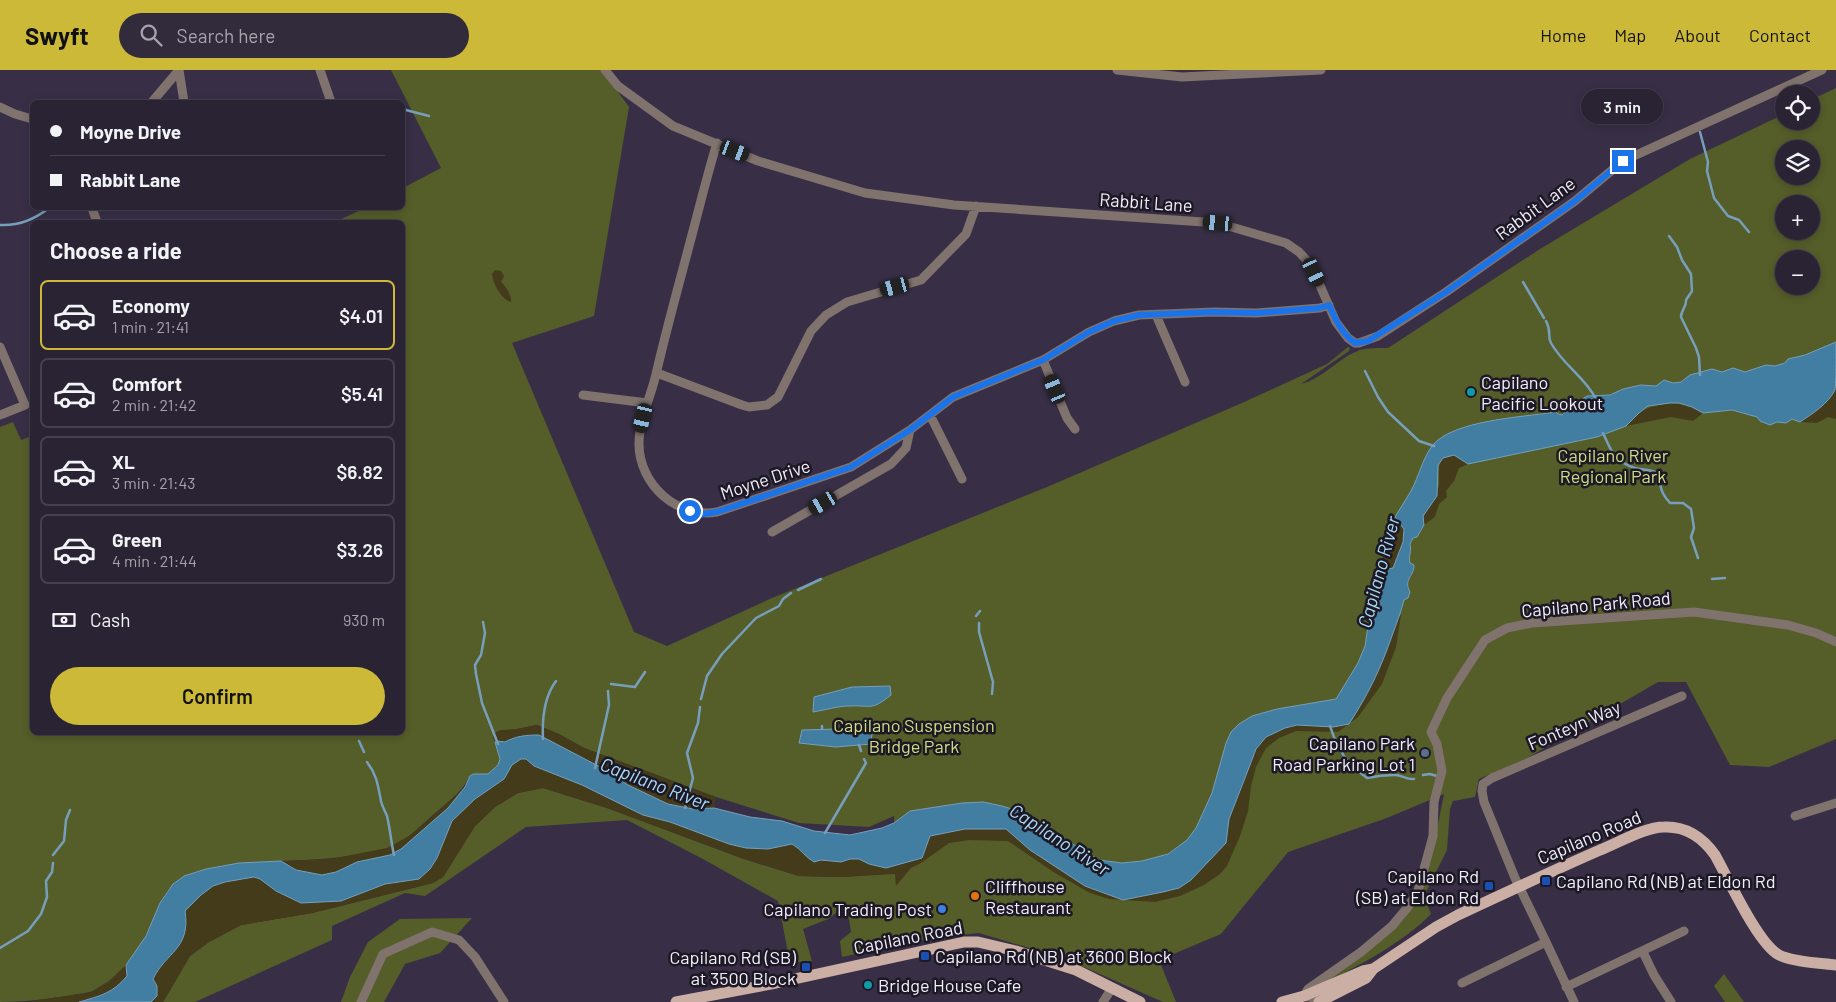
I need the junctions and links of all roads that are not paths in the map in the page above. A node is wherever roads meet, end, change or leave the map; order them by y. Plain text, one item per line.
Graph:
1 (179, 70) edge
2 (320, 70) edge
3 (605, 70) edge
4 (1117, 70) edge
5 (1316, 70) edge
6 (1822, 70) edge
7 (154, 100) edge
8 (184, 100) edge
9 (331, 100) edge
10 (0, 106) edge
11 (30, 118) edge
12 (717, 143) junction
13 (976, 206) junction
14 (1329, 305) junction
15 (1156, 315) junction
16 (0, 347) edge
17 (1043, 360) junction
18 (657, 373) junction
19 (1185, 382) dead end
20 (583, 395) dead end
21 (647, 403) junction
22 (0, 415) edge
23 (930, 415) junction
24 (1075, 429) dead end
25 (910, 430) junction
26 (962, 479) dead end
27 (772, 532) dead end
28 (1836, 642) edge
29 (1682, 696) dead end
30 (1836, 803) edge
31 (1795, 816) dead end
32 (1519, 886) junction
33 (1684, 931) dead end
34 (1546, 942) junction
35 (1643, 952) junction
36 (1836, 965) edge
37 (1373, 969) junction
38 (1345, 979) junction
39 (1462, 983) dead end
40 (1566, 986) junction
41 (1112, 988) junction
42 (1300, 999) edge
43 (361, 1002) edge
44 (504, 1002) edge
45 (676, 1002) edge
46 (1103, 1002) edge
47 (1140, 1002) edge
48 (1282, 1002) edge
49 (1318, 1002) edge
50 (1574, 1002) edge
51 (1671, 1002) edge

1 - 7 street
1 - 8 street
2 - 9 street
3 - 12 street, Rabbit Lane
4 - 5 street
6 - 14 street, Rabbit Lane
10 - 11 street
12 - 13 street, Rabbit Lane
12 - 18 street, Moyne Drive
13 - 14 street, Rabbit Lane
13 - 18 street
14 - 15 street, Moyne Drive
15 - 17 street, Moyne Drive
15 - 19 street
16 - 22 street
17 - 23 street, Moyne Drive
17 - 24 street
18 - 21 street, Moyne Drive
20 - 21 street
21 - 25 street, Moyne Drive
23 - 25 street, Moyne Drive
23 - 26 street
25 - 27 street
28 - 42 street, Capilano Park Road
29 - 32 street, Fonteyn Way
30 - 31 street
32 - 34 street
32 - 36 main road, Capilano Road
32 - 37 main road, Capilano Road
33 - 35 street
34 - 39 street
34 - 40 street
35 - 40 street
35 - 51 street
37 - 38 main road, Capilano Road
37 - 49 main road, Capilano Road
38 - 42 main road, Capilano Road
38 - 49 main road
40 - 50 street
41 - 45 main road, Capilano Road
41 - 46 street
41 - 47 main road, Capilano Road
42 - 48 main road, Capilano Road
42 - 49 street
43 - 44 street

